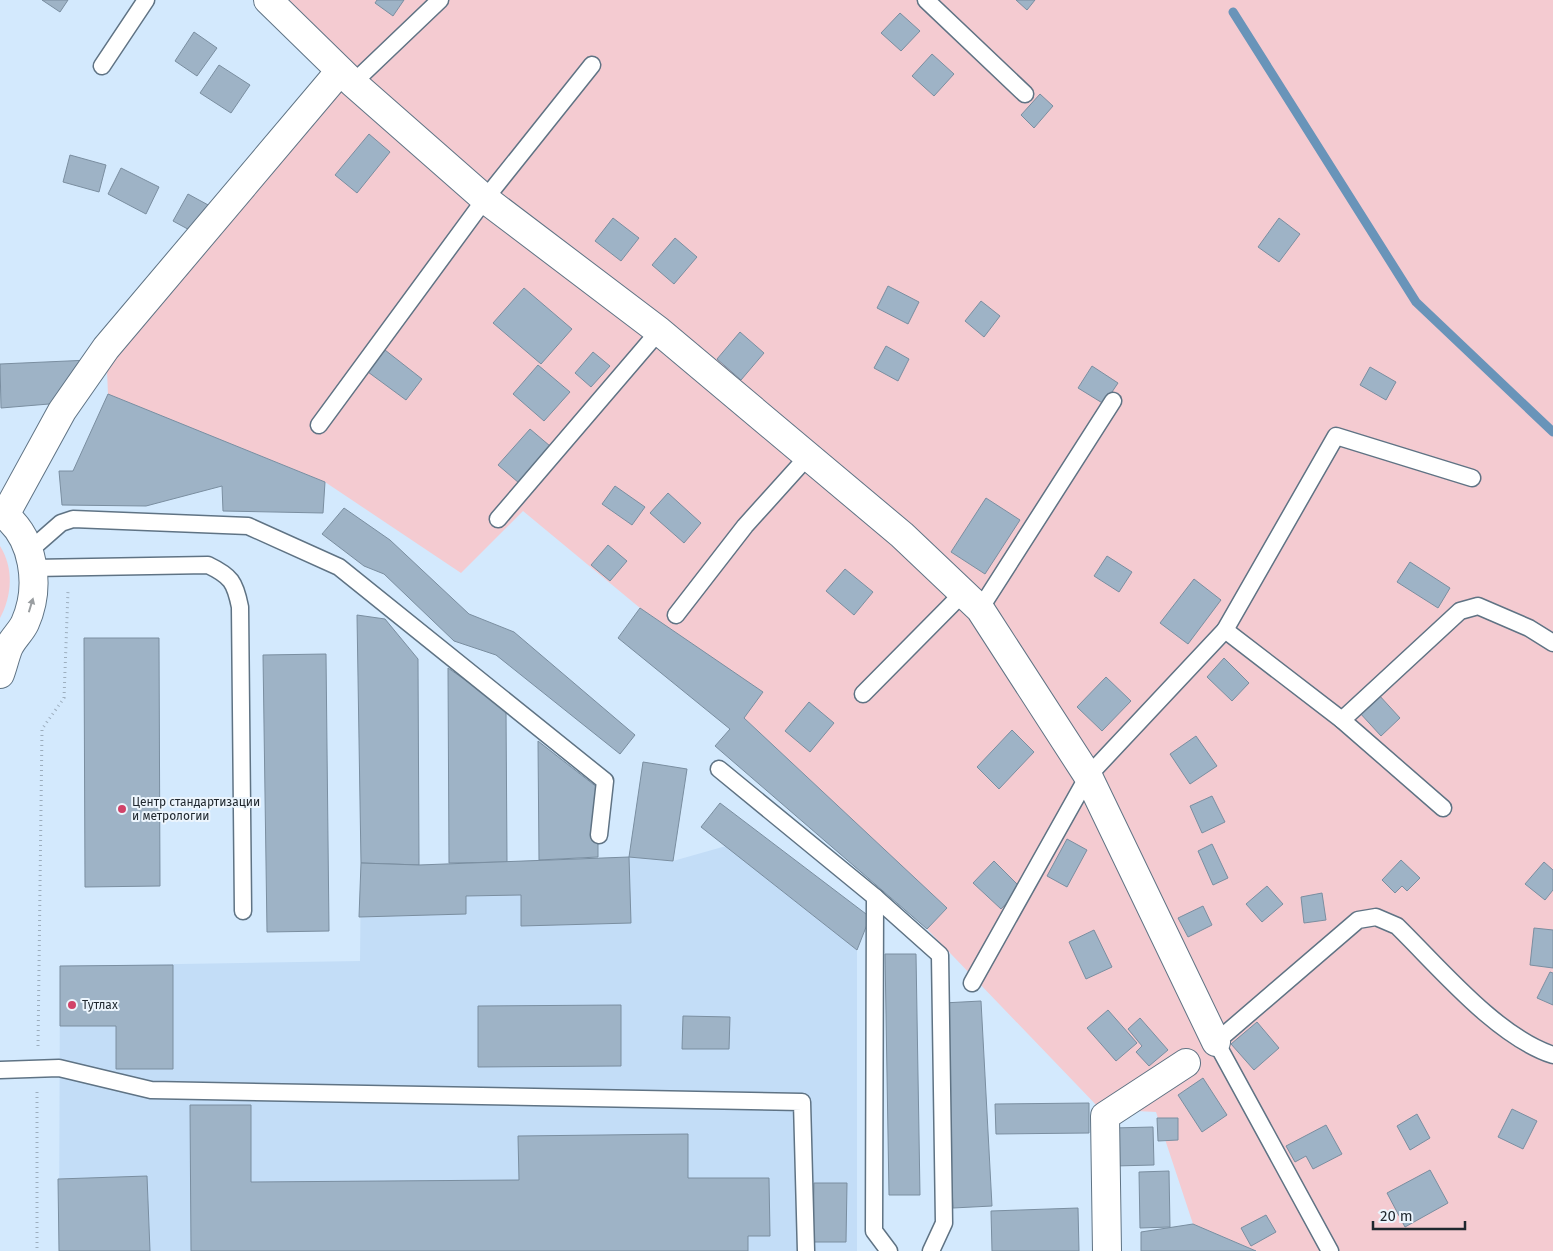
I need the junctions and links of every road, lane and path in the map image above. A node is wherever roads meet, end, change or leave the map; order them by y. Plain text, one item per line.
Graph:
1 (146, 0) edge
2 (268, 0) edge
3 (440, 0) edge
4 (926, 0) edge
5 (592, 65) dead end
6 (102, 66) dead end
7 (347, 77) junction
8 (1025, 94) dead end
9 (485, 199) junction
10 (659, 331) junction
11 (1113, 401) dead end
12 (319, 425) dead end
13 (808, 455) junction
14 (1472, 478) dead end
15 (2, 514) edge
16 (498, 519) dead end
17 (31, 560) junction
18 (69, 567) junction
19 (972, 601) junction
20 (676, 615) dead end
21 (1224, 630) junction
22 (1553, 643) edge
23 (4, 651) edge
24 (0, 674) edge
25 (863, 694) dead end
26 (1342, 720) junction
27 (719, 769) dead end
28 (1088, 776) junction
29 (1443, 808) dead end
30 (599, 835) dead end
31 (875, 897) junction
32 (242, 911) dead end
33 (972, 983) dead end
34 (1216, 1042) junction
35 (38, 1045) dead end
36 (1553, 1055) edge
37 (1186, 1063) dead end
38 (0, 1070) edge
39 (37, 1091) dead end
40 (37, 1251) edge
41 (806, 1251) edge
42 (889, 1251) edge
43 (931, 1251) edge
44 (1107, 1251) edge
45 (1330, 1251) edge

1 - 6 lane
2 - 7 street
3 - 7 lane
4 - 8 lane
5 - 9 lane
7 - 9 street
7 - 15 street
9 - 10 street
9 - 12 lane
10 - 13 street
10 - 16 lane
11 - 19 lane
13 - 19 street
13 - 20 lane
14 - 21 lane
15 - 17 street
17 - 18 lane
23 -> 17 street
17 - 30 lane
18 - 32 lane
18 - 35 path
19 - 25 lane
19 - 28 street
21 - 26 lane
21 - 28 lane
22 - 26 lane
23 - 24 street
26 - 29 lane
27 - 31 lane
28 - 33 lane
28 - 34 street
31 - 42 lane
31 - 43 lane
34 - 36 lane
34 - 45 lane
37 - 44 street
38 - 41 lane
39 - 40 path

